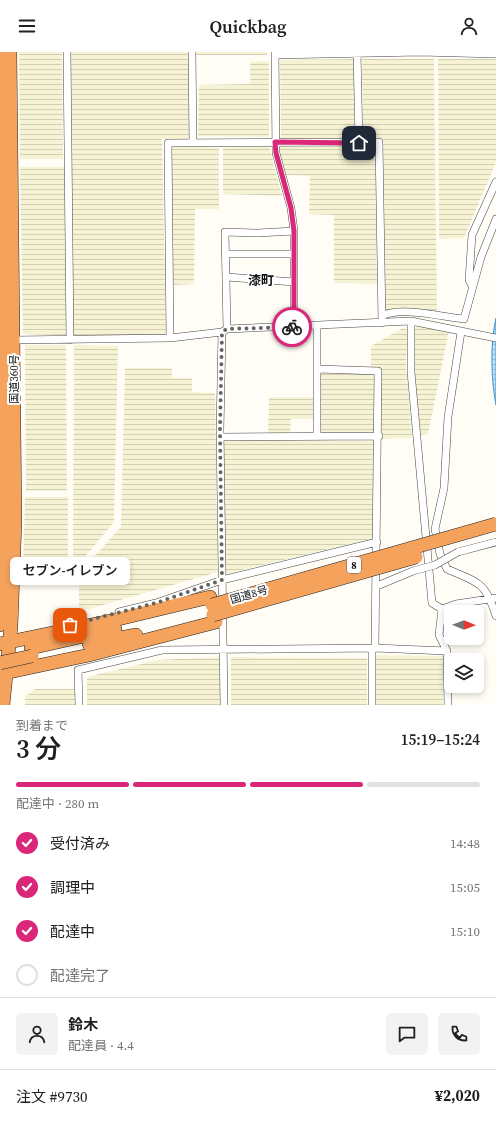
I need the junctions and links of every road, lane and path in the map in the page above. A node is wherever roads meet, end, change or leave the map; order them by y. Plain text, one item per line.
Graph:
1 (0, 52) edge
2 (10, 52) edge
3 (67, 52) edge
4 (192, 52) edge
5 (357, 53) edge
6 (275, 54) edge
7 (496, 54) edge
8 (275, 142) junction
9 (193, 143) junction
10 (359, 143) junction
11 (496, 182) edge
12 (496, 219) edge
13 (294, 231) junction
14 (225, 254) junction
15 (294, 254) junction
16 (227, 277) junction
17 (294, 282) junction
18 (472, 287) junction
19 (382, 320) junction
20 (411, 322) junction
21 (318, 326) junction
22 (294, 327) junction
23 (225, 331) junction
24 (464, 332) junction
25 (170, 338) junction
26 (496, 338) edge
27 (14, 340) junction
28 (70, 340) junction
29 (317, 369) junction
30 (317, 436) junction
31 (379, 436) junction
32 (220, 437) junction
33 (496, 524) edge
34 (496, 533) edge
35 (377, 542) junction
36 (496, 542) edge
37 (222, 580) junction
38 (322, 580) junction
39 (377, 586) junction
40 (493, 598) edge
41 (442, 609) junction
42 (213, 610) junction
43 (496, 616) edge
44 (0, 625) edge
45 (54, 634) junction
46 (5, 643) edge
47 (223, 649) junction
48 (373, 649) junction
49 (447, 651) junction
50 (32, 652) junction
51 (0, 654) edge
52 (2, 670) edge
53 (3, 705) edge
54 (79, 705) edge
55 (224, 705) edge
56 (372, 705) edge
57 (448, 705) edge

1 - 44 highway, 国道360号
2 - 27 highway, 国道360号
3 - 28 street
4 - 9 street
5 - 6 street
5 - 7 street
5 - 10 street
6 - 8 street
8 - 9 street
8 - 10 street
8 - 13 street
9 - 25 street
10 - 19 street
11 - 18 street
12 - 18 street
13 - 14 street
13 - 15 street
14 - 15 street
14 - 16 street
15 - 17 street
16 - 17 street
16 - 23 street
17 - 22 street
18 - 19 street
19 - 20 street
19 - 21 street
20 - 24 street
20 - 41 street
21 - 22 street
21 - 29 street
22 - 23 street
23 - 25 street
23 - 32 street
24 - 26 street
24 - 40 street
25 - 28 street
27 - 28 street
27 - 46 highway, 国道360号
29 - 30 street
29 - 31 street
30 - 31 street
30 - 32 street
31 - 35 street
32 - 37 street
33 - 38 highway, 国道8号 / 8, bridge
34 - 38 highway, 国道8号 / 8, bridge
35 - 37 street
35 - 39 street
36 - 39 street, bridge
37 - 45 street
37 - 47 street
38 - 42 highway, 国道8号 / 8, bridge
38 - 42 highway, bridge
39 - 48 street
40 - 41 street
40 - 43 street
41 - 49 street
42 - 45 highway
42 - 50 highway, 国道8号 / 8
42 - 52 highway
45 - 46 highway
46 - 52 highway, 国道360号
47 - 48 street
47 - 54 street
47 - 55 street
48 - 49 street
48 - 56 street
49 - 57 street
50 - 51 highway, 国道8号 / 8
50 - 52 highway, 国道8号 / 8, bridge
52 - 53 highway, 国道360号

